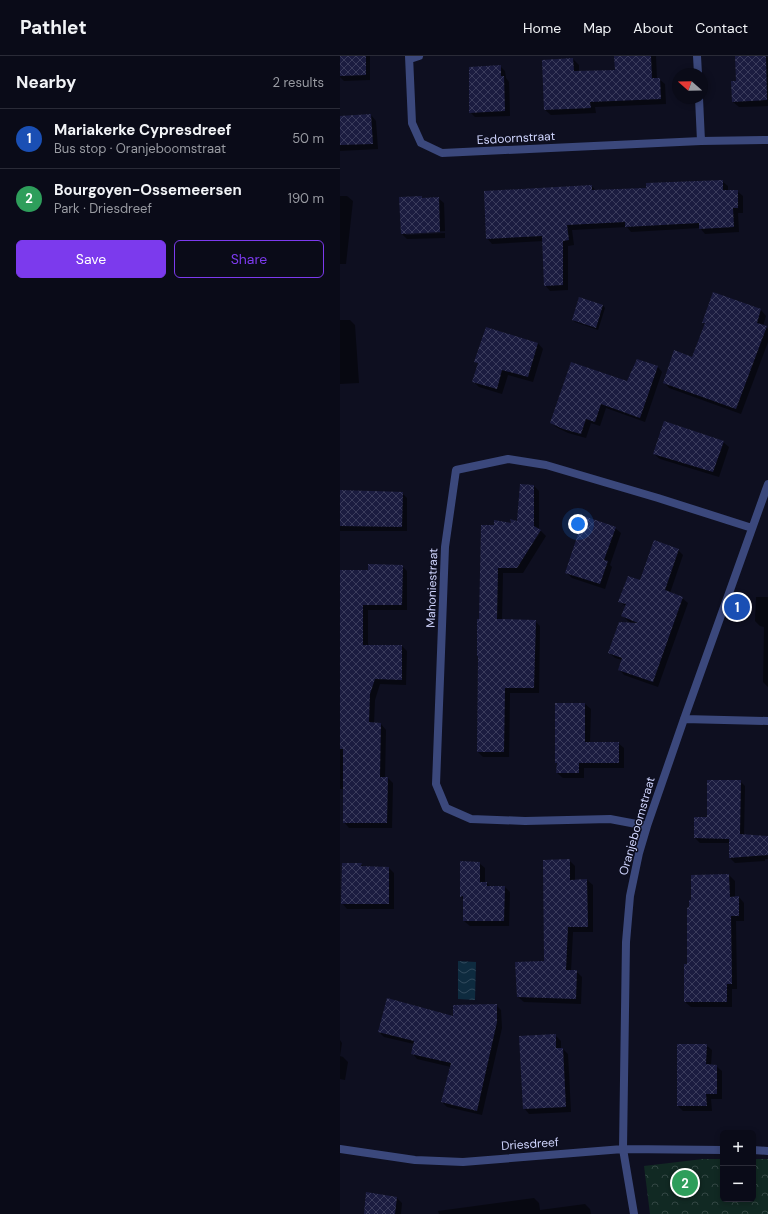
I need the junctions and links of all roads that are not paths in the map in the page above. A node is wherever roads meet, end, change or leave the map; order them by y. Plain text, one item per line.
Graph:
1 (419, 56) edge
2 (697, 56) edge
3 (409, 57) edge
4 (698, 68) edge
5 (699, 104) edge
6 (768, 140) edge
7 (700, 142) junction
8 (768, 484) edge
9 (752, 528) junction
10 (684, 719) junction
11 (768, 722) edge
12 (647, 826) junction
13 (340, 1150) edge
14 (623, 1150) junction
15 (720, 1150) edge
16 (756, 1150) edge
17 (768, 1150) edge
18 (634, 1214) edge

1 - 3 street, Esdoornstraat
2 - 4 street
3 - 7 street, Esdoornstraat
5 - 7 street
6 - 7 street, Esdoornstraat
8 - 9 street, Oranjeboomstraat
9 - 10 street, Oranjeboomstraat
9 - 12 street, Mahoniestraat
10 - 11 street
10 - 12 street, Oranjeboomstraat
12 - 14 street, Oranjeboomstraat
13 - 14 street, Driesdreef
14 - 15 street, Driesdreef
14 - 18 street, Oranjeboomstraat
16 - 17 street

